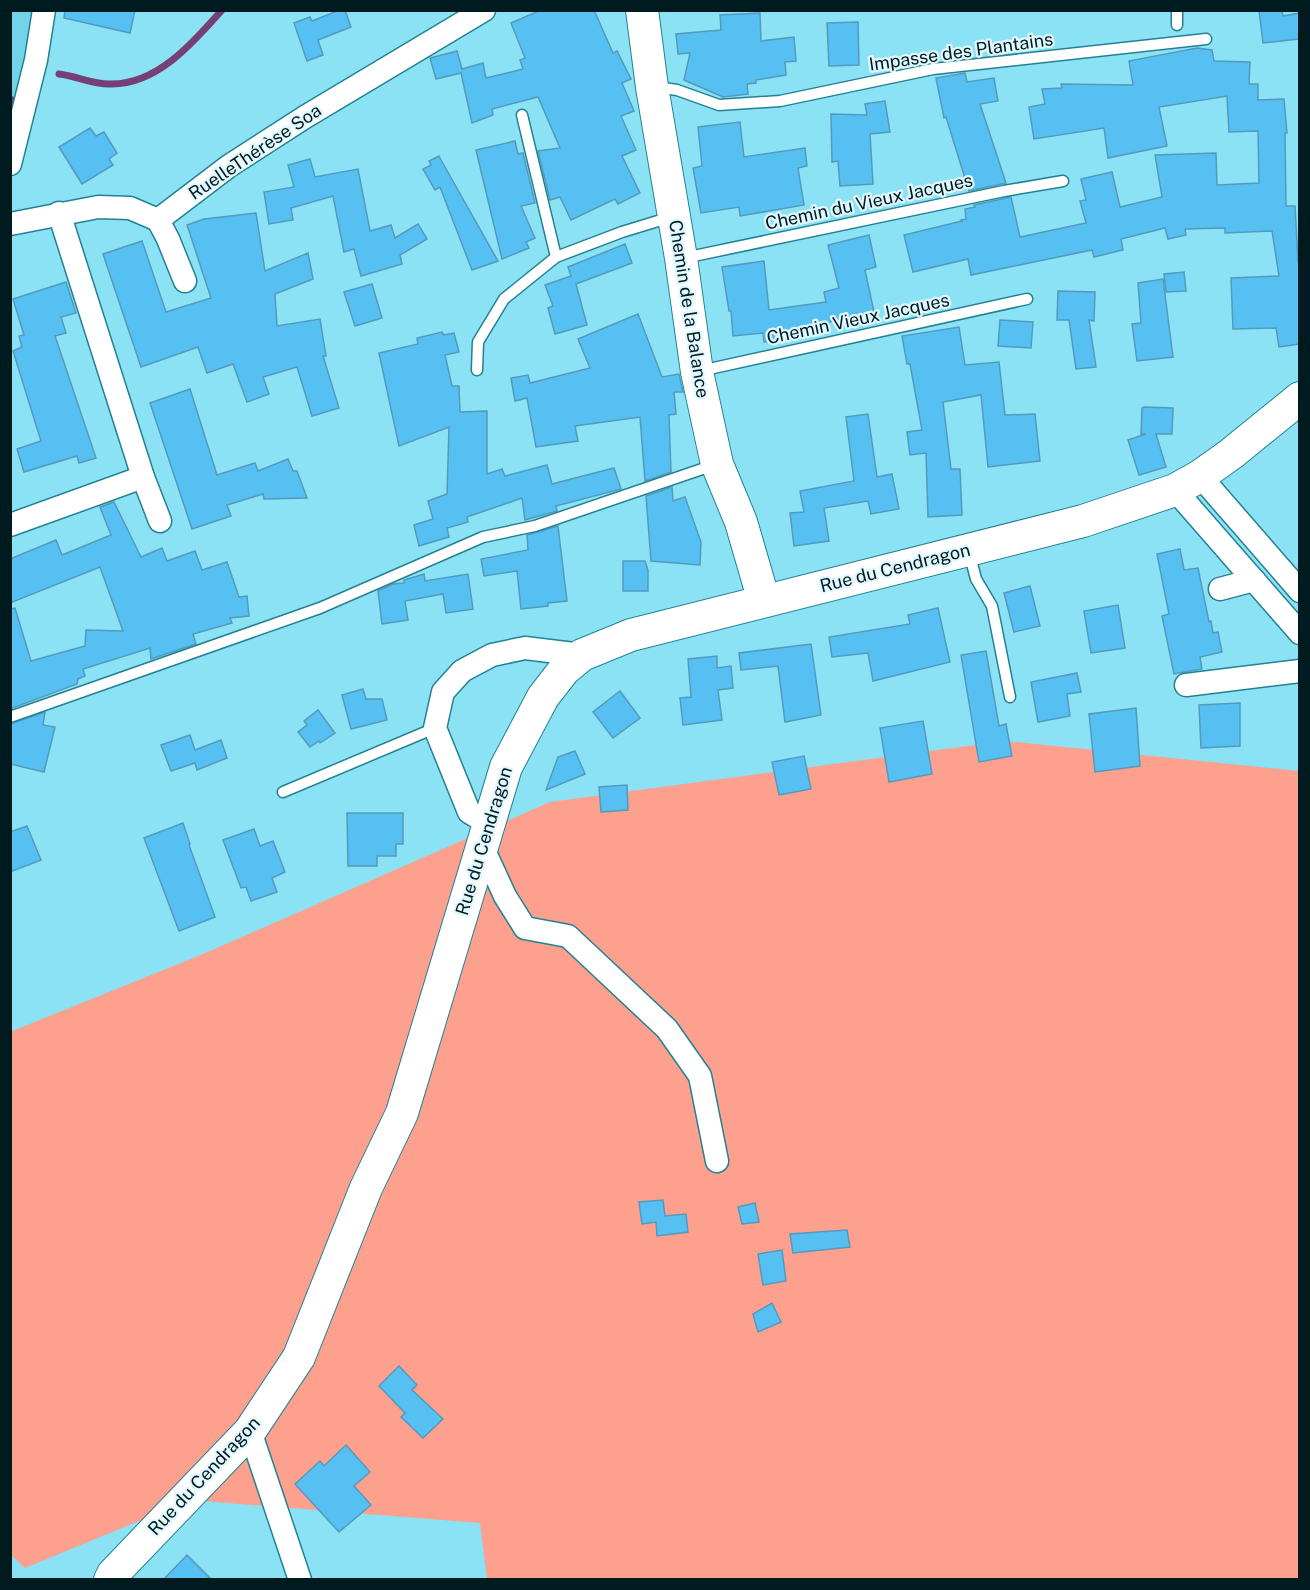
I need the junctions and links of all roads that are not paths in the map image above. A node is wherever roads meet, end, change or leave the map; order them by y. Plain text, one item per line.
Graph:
1 (44, 10) edge
2 (484, 10) edge
3 (642, 10) edge
4 (1176, 10) edge
5 (1177, 25) dead end
6 (1206, 39) dead end
7 (652, 87) junction
8 (17, 112) edge
9 (522, 115) dead end
10 (10, 164) edge
11 (1064, 181) dead end
12 (59, 213) junction
13 (674, 216) junction
14 (158, 220) junction
15 (10, 224) edge
16 (556, 257) junction
17 (681, 258) junction
18 (185, 281) dead end
19 (1027, 298) dead end
20 (477, 370) dead end
21 (696, 372) junction
22 (1299, 398) edge
23 (717, 464) junction
24 (143, 477) junction
25 (1187, 483) junction
26 (160, 521) dead end
27 (10, 525) edge
28 (968, 549) junction
29 (1254, 580) junction
30 (1220, 589) dead end
31 (1299, 591) edge
32 (764, 601) junction
33 (1299, 633) edge
34 (582, 655) junction
35 (1299, 671) edge
36 (1186, 685) dead end
37 (1011, 697) dead end
38 (10, 717) edge
39 (435, 728) junction
40 (283, 792) dead end
41 (485, 835) junction
42 (717, 1161) dead end
43 (250, 1431) junction
44 (110, 1580) edge
45 (300, 1580) edge

1 - 8 street
2 - 14 street, RuelleThérèse Soa
3 - 7 main road, Chemin de la Balance
4 - 5 lane
6 - 7 lane, Impasse des Plantains
7 - 13 main road, Chemin de la Balance
8 - 10 street
9 - 16 lane
11 - 17 lane, Chemin du Vieux Jacques
12 - 14 street
12 - 15 street
12 - 24 street
13 - 16 lane
13 - 17 main road, Chemin de la Balance
14 - 18 street
16 - 20 lane
17 - 21 main road, Chemin de la Balance
19 - 21 lane, Chemin Vieux Jacques
21 - 23 main road, Chemin de la Balance
22 - 25 main road, Rue du Cendragon
23 - 32 main road, Chemin de la Balance
23 - 38 lane
24 - 26 street
24 - 27 street
25 - 28 main road, Rue du Cendragon
25 - 29 street
25 - 31 street
28 - 32 main road, Rue du Cendragon
28 - 37 lane
29 - 30 street
29 - 33 street
32 - 34 main road, Rue du Cendragon
34 - 39 street
34 - 41 main road, Rue du Cendragon
35 - 36 street
39 - 40 lane
39 - 41 street
41 - 42 street
41 - 43 main road, Rue du Cendragon
43 - 44 main road, Rue du Cendragon
43 - 45 street

